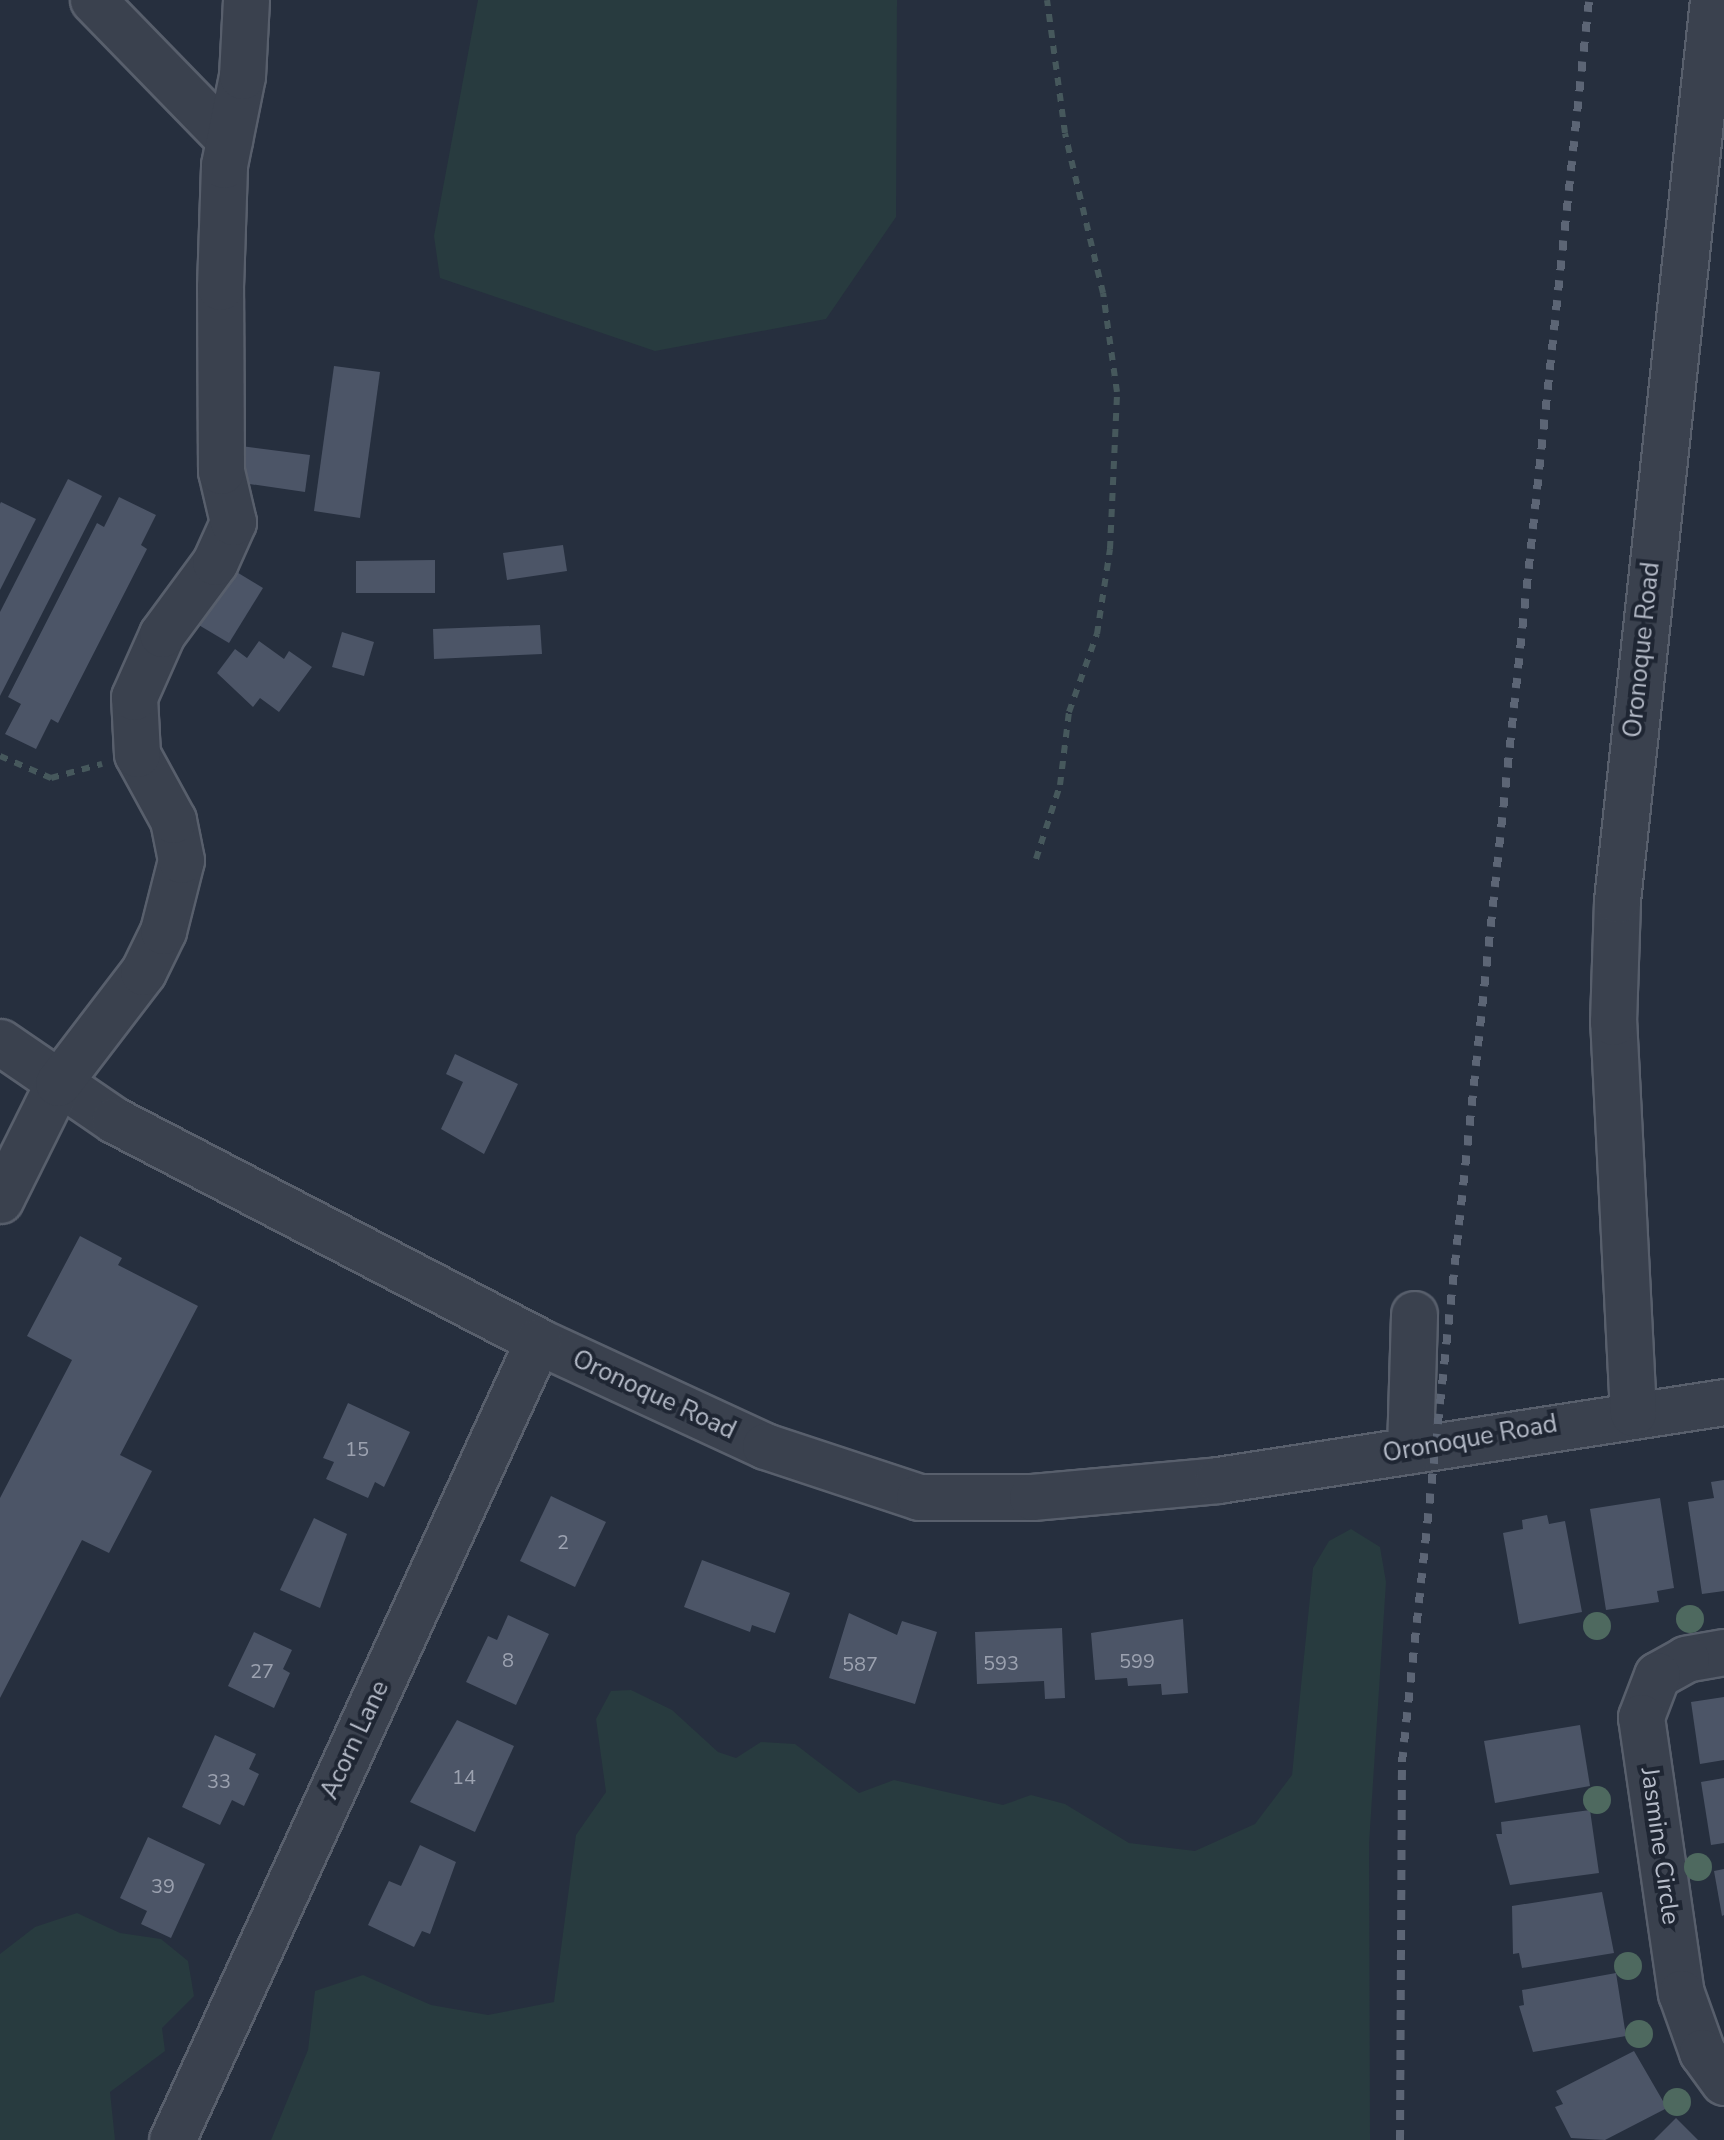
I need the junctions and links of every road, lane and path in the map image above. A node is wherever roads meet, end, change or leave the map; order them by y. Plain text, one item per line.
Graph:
1 (92, 0) edge
2 (246, 0) edge
3 (1047, 0) edge
4 (1713, 0) edge
5 (229, 140) junction
6 (137, 754) junction
7 (0, 756) edge
8 (1036, 859) dead end
9 (0, 1042) edge
10 (58, 1083) junction
11 (0, 1200) edge
12 (1414, 1314) dead end
13 (538, 1341) junction
14 (1724, 1402) edge
15 (1633, 1413) junction
16 (1410, 1450) junction
17 (1724, 1652) edge
18 (1724, 2082) edge
19 (172, 2140) edge

1 - 5 street
2 - 5 street
3 - 8 path
4 - 15 street, Oronoque Road
5 - 6 street
6 - 7 path
6 - 10 street
9 - 10 street, Oronoque Road
10 - 11 street
10 - 13 street, Oronoque Road
12 - 16 street
13 - 16 street, Oronoque Road
13 - 19 street, Acorn Lane
14 - 15 street
15 - 16 street, Oronoque Road
17 - 18 street, Jasmine Circle

